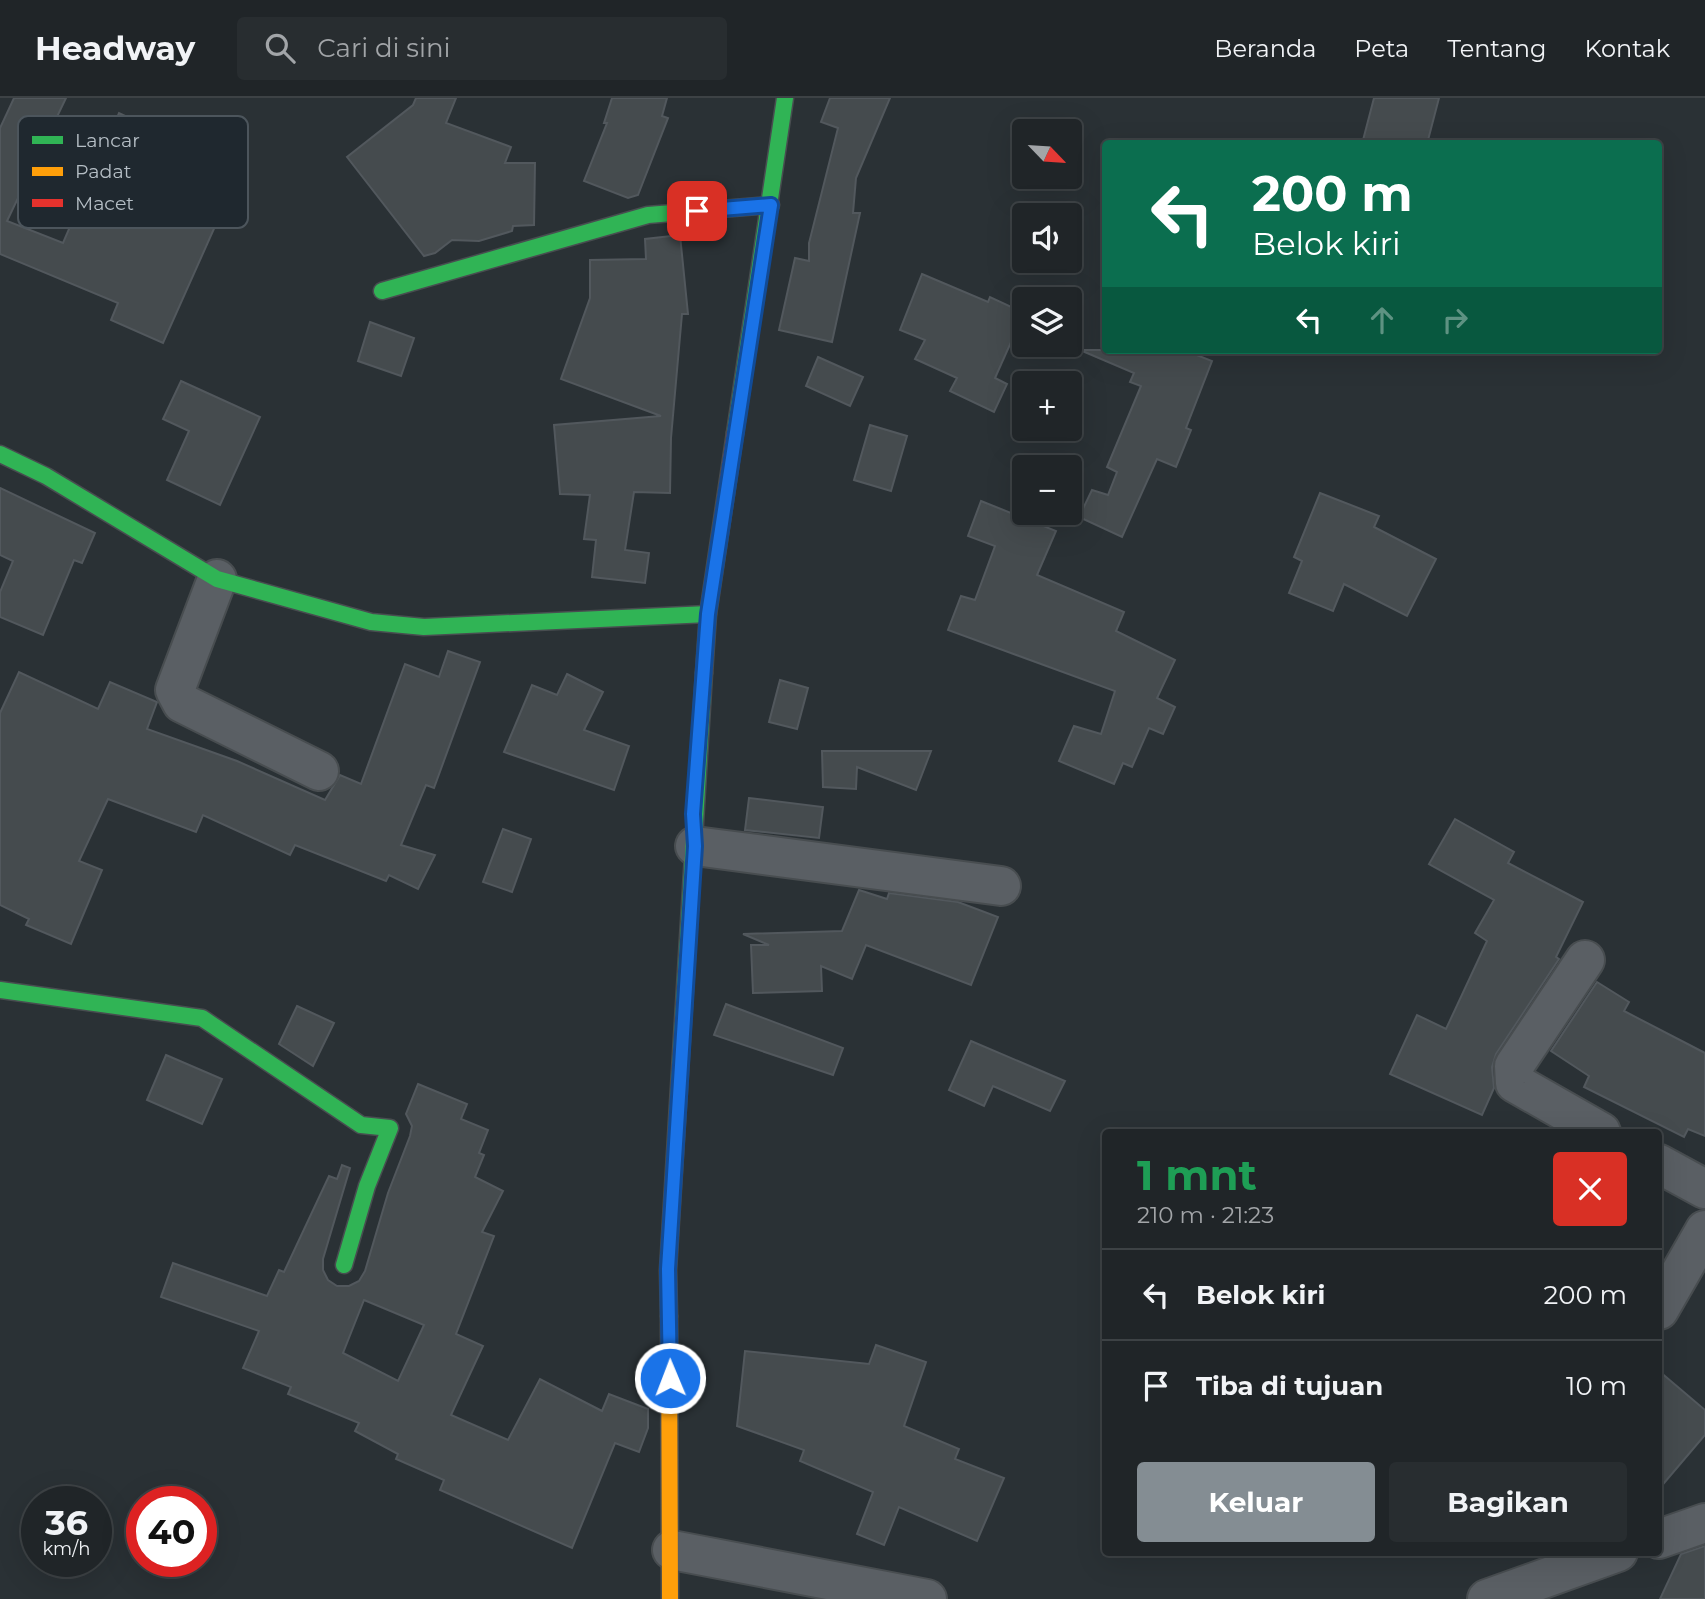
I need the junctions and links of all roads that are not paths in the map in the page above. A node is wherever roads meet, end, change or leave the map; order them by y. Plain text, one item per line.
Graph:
1 (785, 98) edge
2 (771, 205) junction
3 (382, 291) dead end
4 (0, 454) edge
5 (217, 579) junction
6 (708, 614) junction
7 (319, 771) dead end
8 (695, 846) junction
9 (1001, 886) dead end
10 (1585, 960) dead end
11 (0, 989) edge
12 (1596, 1129) edge
13 (1662, 1166) edge
14 (1705, 1189) edge
15 (1705, 1230) edge
16 (344, 1265) dead end
17 (1662, 1305) edge
18 (1705, 1523) edge
19 (1662, 1538) edge
20 (672, 1550) junction
21 (1595, 1556) edge
22 (1567, 1561) edge
23 (670, 1599) edge
24 (927, 1599) edge
25 (1487, 1599) edge

1 - 2 street
2 - 3 street
2 - 6 street
4 - 5 street
5 - 6 street
5 - 7 street
6 - 8 street
8 - 9 street
8 - 20 street
10 - 12 street
11 - 16 street
13 - 14 street
15 - 17 street
18 - 19 street
20 - 23 street
20 - 24 street
21 - 22 street
22 - 25 street

